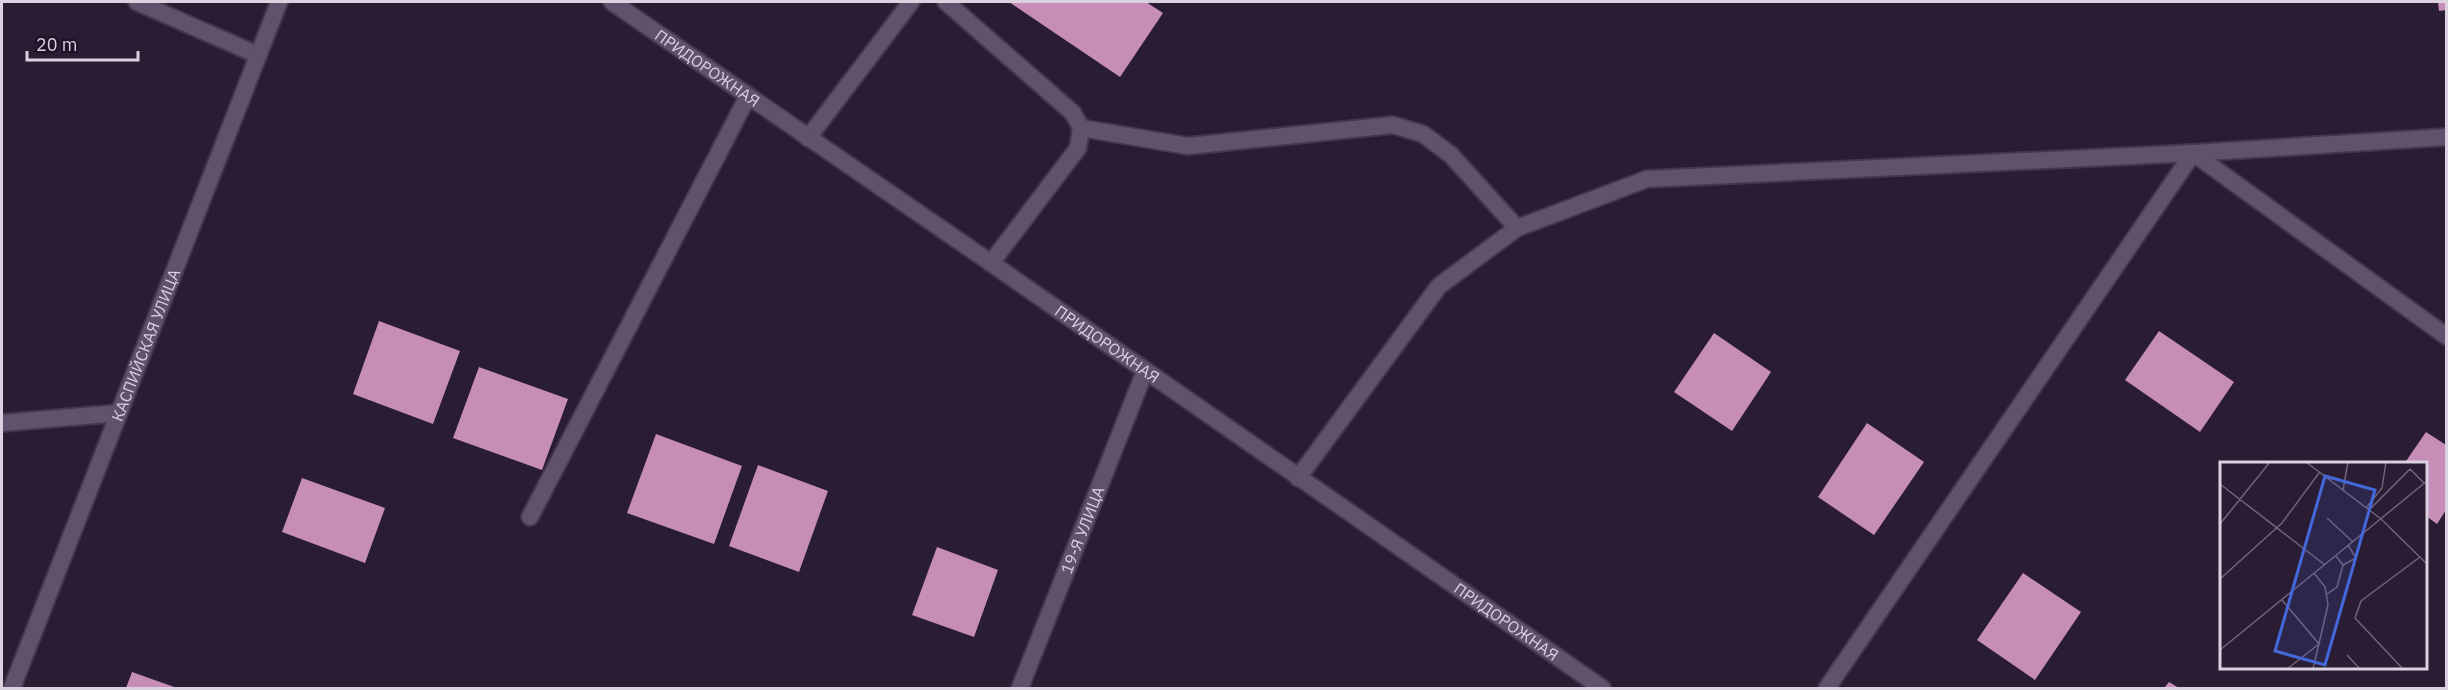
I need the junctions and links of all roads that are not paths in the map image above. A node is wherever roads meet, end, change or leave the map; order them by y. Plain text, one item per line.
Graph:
1 (137, 2) edge
2 (279, 2) edge
3 (612, 2) edge
4 (911, 2) edge
5 (946, 2) edge
6 (258, 55) junction
7 (748, 96) junction
8 (1081, 128) junction
9 (2446, 137) edge
10 (808, 138) junction
11 (2193, 153) junction
12 (1517, 228) junction
13 (991, 263) junction
14 (2446, 336) edge
15 (1145, 371) junction
16 (119, 413) junction
17 (2, 423) edge
18 (1298, 478) junction
19 (530, 517) dead end
20 (12, 688) edge
21 (1020, 688) edge
22 (1602, 688) edge
23 (1827, 688) edge

1 - 6 street
2 - 6 street, КАСПИЙСКАЯ УЛИЦА
3 - 7 street, ПРИДОРОЖНАЯ
4 - 10 street
5 - 8 street
6 - 16 street, КАСПИЙСКАЯ УЛИЦА
7 - 10 street, ПРИДОРОЖНАЯ
7 - 19 street
8 - 12 street
8 - 13 street
9 - 11 street
10 - 13 street, ПРИДОРОЖНАЯ
11 - 12 street
11 - 14 street
11 - 23 street
12 - 18 street
13 - 15 street, ПРИДОРОЖНАЯ
15 - 18 street, ПРИДОРОЖНАЯ
15 - 21 street, 19-Я УЛИЦА
16 - 17 street
16 - 20 street, КАСПИЙСКАЯ УЛИЦА
18 - 22 street, ПРИДОРОЖНАЯ

